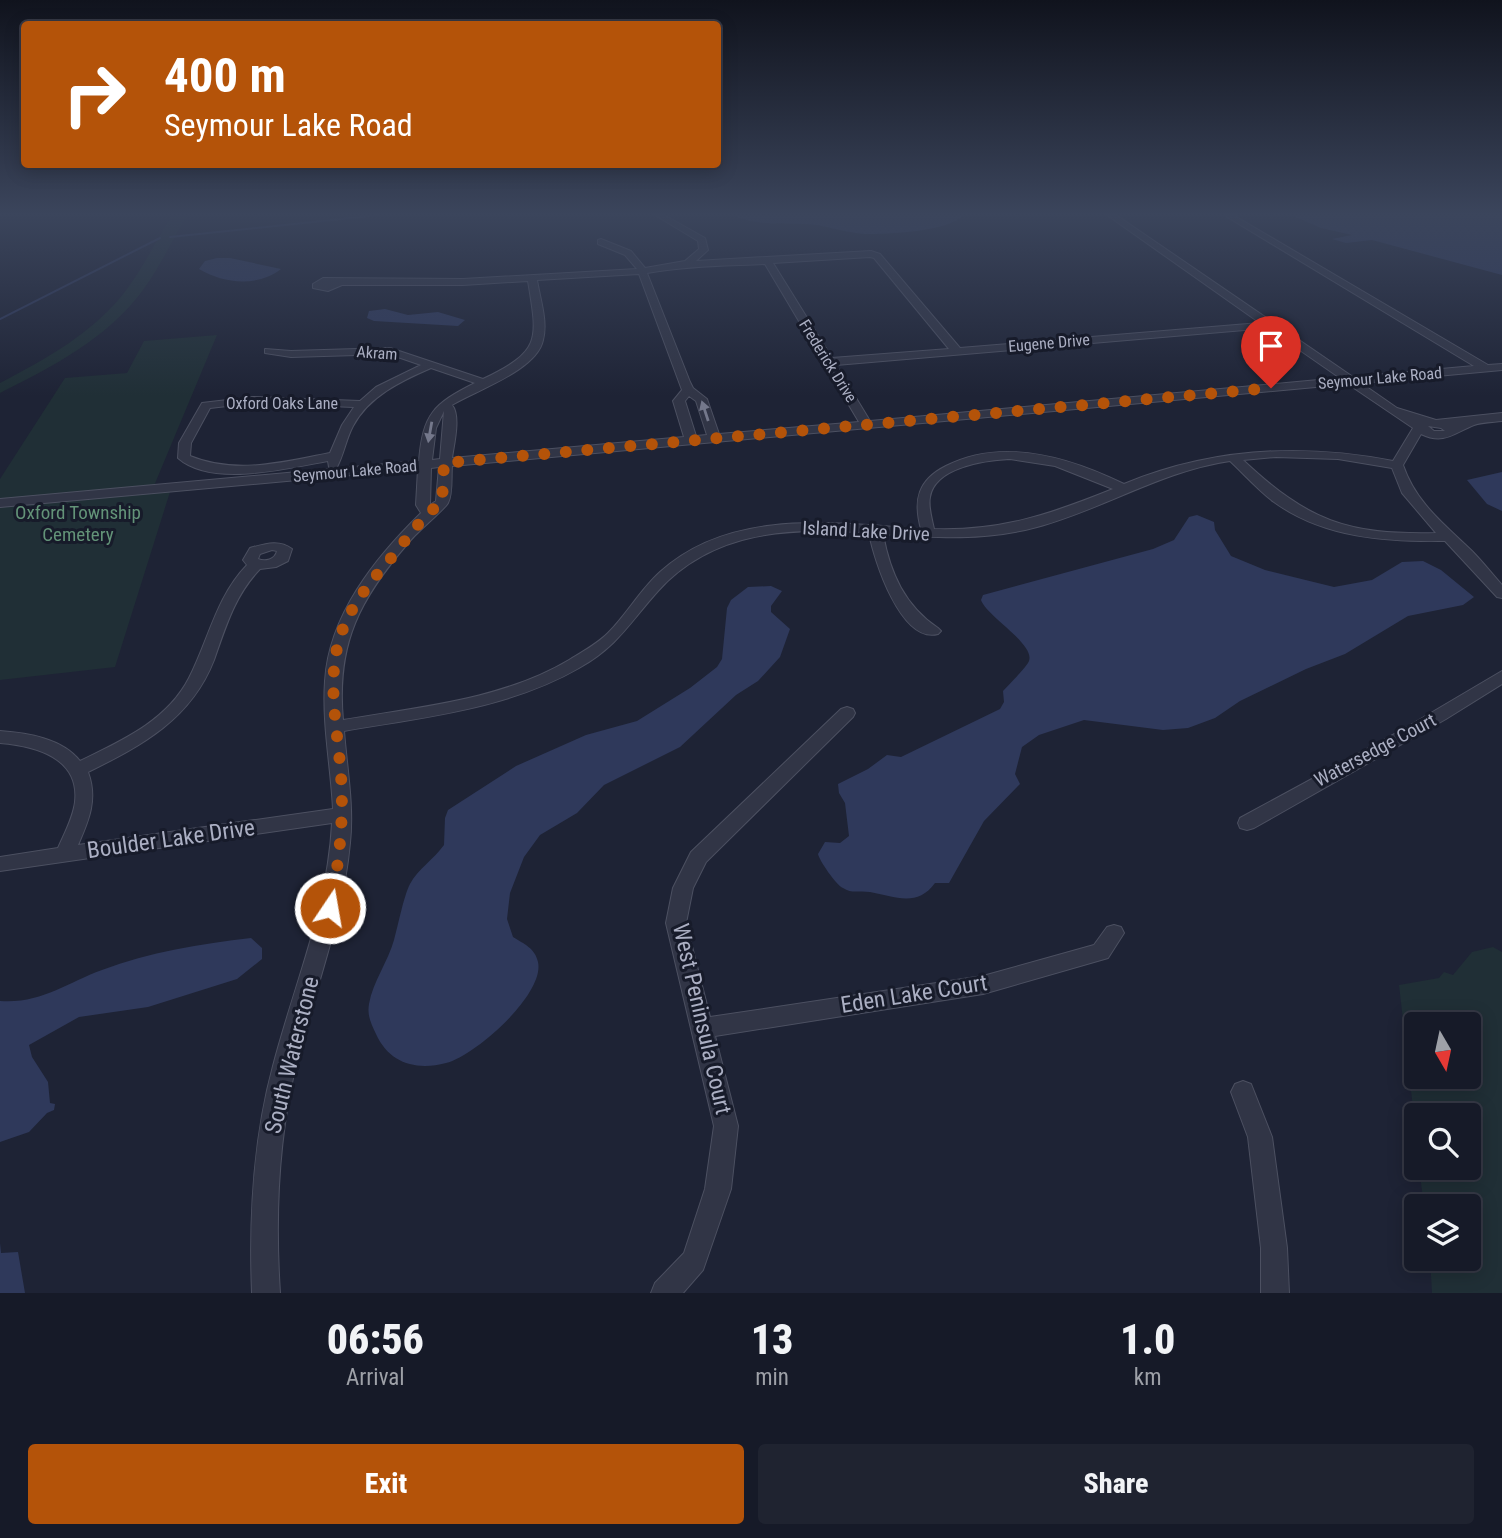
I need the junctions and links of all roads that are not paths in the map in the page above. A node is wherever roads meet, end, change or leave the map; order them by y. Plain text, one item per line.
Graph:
1 (574, 275) edge
2 (644, 275) edge
3 (776, 275) edge
4 (893, 275) edge
5 (1198, 275) edge
6 (1329, 275) edge
7 (532, 278) junction
8 (338, 282) dead end
9 (1270, 325) junction
10 (269, 351) dead end
11 (957, 351) junction
12 (828, 362) junction
13 (432, 364) junction
14 (1502, 367) edge
15 (1485, 368) junction
16 (1349, 381) junction
17 (481, 382) junction
18 (688, 390) junction
19 (360, 404) junction
20 (446, 405) junction
21 (1393, 410) junction
22 (1502, 417) edge
23 (1471, 422) junction
24 (1434, 423) junction
25 (867, 425) junction
26 (1419, 427) junction
27 (1449, 434) junction
28 (714, 438) junction
29 (691, 440) junction
30 (1411, 444) junction
31 (335, 456) junction
32 (1235, 459) junction
33 (444, 463) junction
34 (1397, 464) junction
35 (426, 465) junction
36 (331, 473) junction
37 (1124, 489) junction
38 (0, 503) edge
39 (427, 513) junction
40 (876, 532) junction
41 (929, 535) junction
42 (1448, 537) junction
43 (256, 564) dead end
44 (1502, 594) edge
45 (933, 631) dead end
46 (1502, 676) edge
47 (847, 713) dead end
48 (337, 727) junction
49 (0, 737) edge
50 (76, 770) junction
51 (342, 815) junction
52 (1247, 822) dead end
53 (65, 854) junction
54 (0, 864) edge
55 (1114, 933) dead end
56 (702, 1028) junction
57 (1243, 1092) dead end
58 (266, 1293) edge
59 (665, 1293) edge
60 (1275, 1293) edge

1 - 7 street
2 - 18 street
3 - 12 street, Frederick Drive
4 - 11 street
5 - 9 street
6 - 15 street
7 - 8 street
7 - 17 street
9 - 11 street, Eugene Drive
9 - 16 street
10 - 13 street, Akram
11 - 12 street, Eugene Drive
12 - 25 street, Frederick Drive
13 - 17 street, Akram
13 - 19 street
14 - 15 street, Seymour Lake Road
15 - 16 street, Seymour Lake Road
16 - 21 street
16 - 25 street, Seymour Lake Road
17 - 20 street
28 -> 18 street
18 - 29 street
19 - 31 street
19 - 31 street, Oxford Oaks Lane
20 - 33 street
20 -> 35 street
21 - 24 street
21 - 26 street
22 - 23 street
23 - 24 street
23 - 27 street
24 - 26 street
24 - 27 street
25 - 28 street, Seymour Lake Road
26 - 27 street
26 - 30 street
27 - 30 street
28 - 29 street, Seymour Lake Road
29 - 33 street, Seymour Lake Road
30 - 34 street
31 - 36 street
32 - 34 street, Island Lake Drive
32 - 37 street, Island Lake Drive
32 - 42 street
33 - 35 street, Seymour Lake Road
33 - 39 street, South Waterstone
34 - 42 street
35 - 36 street, Seymour Lake Road
35 - 39 street
36 - 38 street, Seymour Lake Road
37 - 41 street, Island Lake Drive
37 - 41 street
39 - 48 street, South Waterstone
40 - 41 street, Island Lake Drive
40 - 45 street
40 - 48 street, Island Lake Drive
42 - 44 street
43 - 50 street
46 - 52 street, Watersedge Court
47 - 56 street, West Peninsula Court
48 - 51 street, South Waterstone
49 - 50 street
50 - 53 street
51 - 53 street, Boulder Lake Drive
51 - 58 street, South Waterstone
53 - 54 street, Boulder Lake Drive
55 - 56 street, Eden Lake Court
56 - 59 street, West Peninsula Court
57 - 60 street

